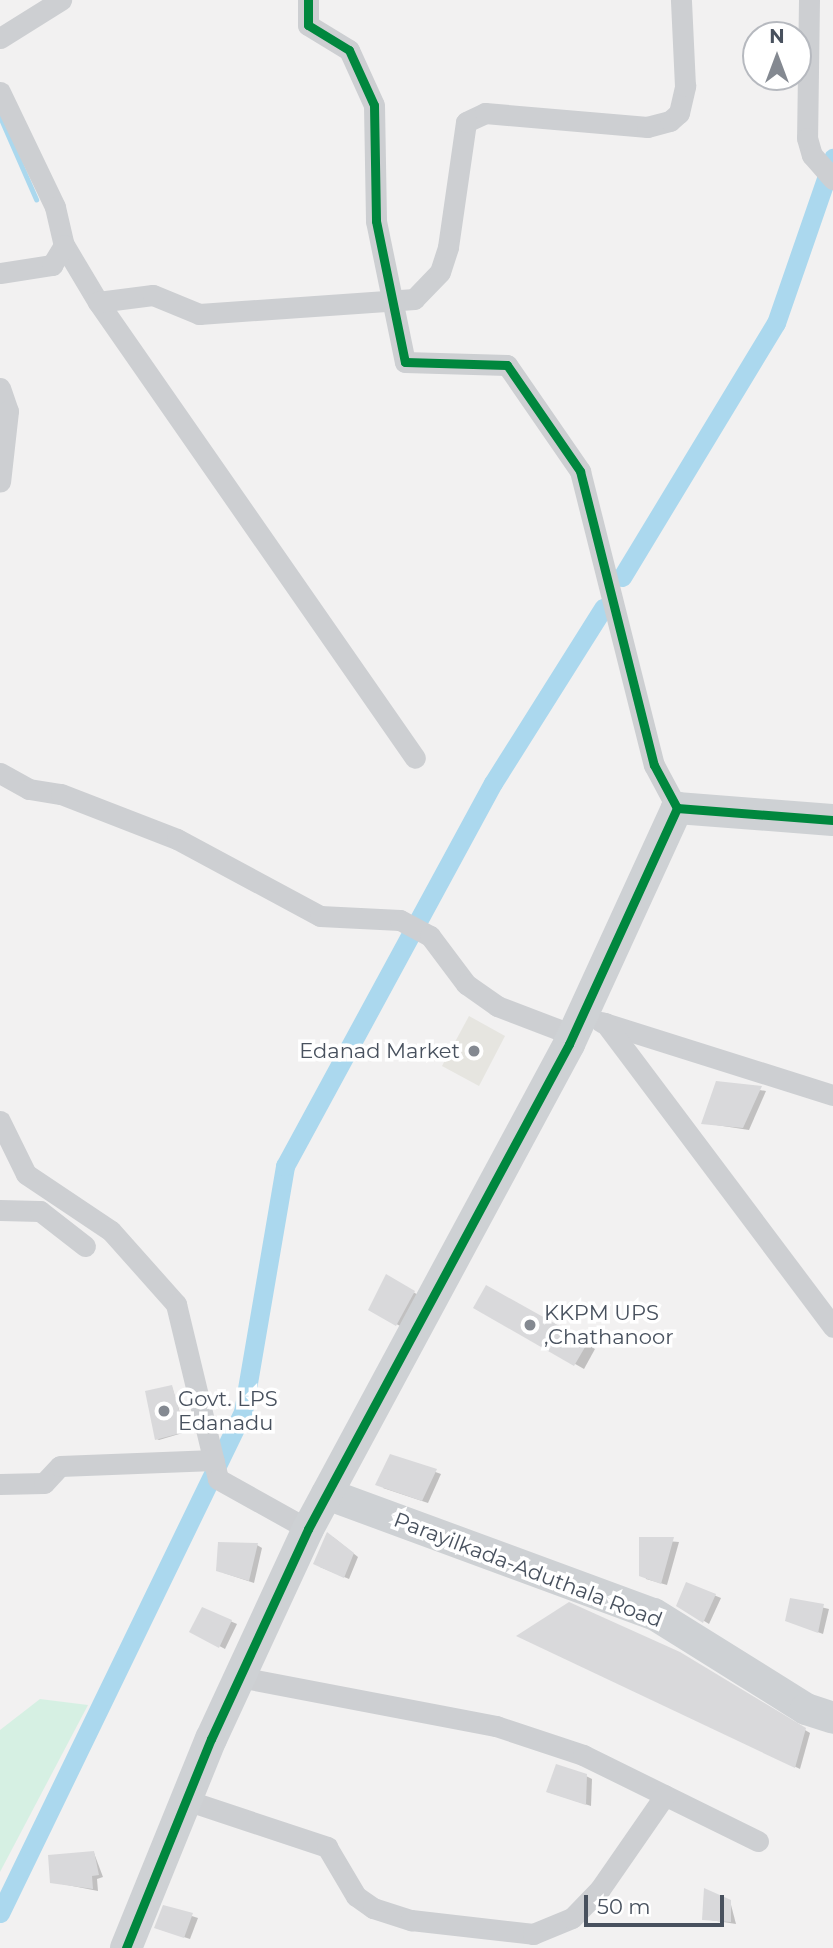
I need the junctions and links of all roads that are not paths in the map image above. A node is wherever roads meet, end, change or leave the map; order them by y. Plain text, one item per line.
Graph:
1 (61, 0) edge
2 (308, 0) edge
3 (681, 0) edge
4 (810, 0) edge
5 (0, 38) edge
6 (0, 92) edge
7 (827, 172) edge
8 (64, 245) junction
9 (0, 273) edge
10 (98, 302) junction
11 (395, 304) junction
12 (0, 388) edge
13 (0, 482) edge
14 (415, 758) dead end
15 (0, 773) edge
16 (677, 808) junction
17 (833, 820) edge
18 (587, 1025) junction
19 (833, 1095) edge
20 (0, 1121) edge
21 (0, 1210) edge
22 (85, 1246) dead end
23 (833, 1327) edge
24 (214, 1460) junction
25 (0, 1484) edge
26 (327, 1494) junction
27 (308, 1529) junction
28 (239, 1677) junction
29 (833, 1718) edge
30 (665, 1795) junction
31 (186, 1800) junction
32 (758, 1841) dead end
33 (126, 1948) edge

1 - 5 street
2 - 11 street
3 - 11 street
4 - 7 street
6 - 8 street
8 - 9 street
8 - 10 street
10 - 11 street
10 - 14 street
11 - 16 street
12 - 13 street
15 - 18 street
16 - 17 street
16 - 18 street
18 - 19 street
18 - 23 street
18 - 26 street
20 - 24 street
21 - 22 street
24 - 25 street
24 - 27 street
26 - 27 street
26 - 29 street, Parayilkada-Aduthala Road
27 - 28 street
28 - 30 street
28 - 31 street
30 - 31 street
30 - 32 street
31 - 33 street

